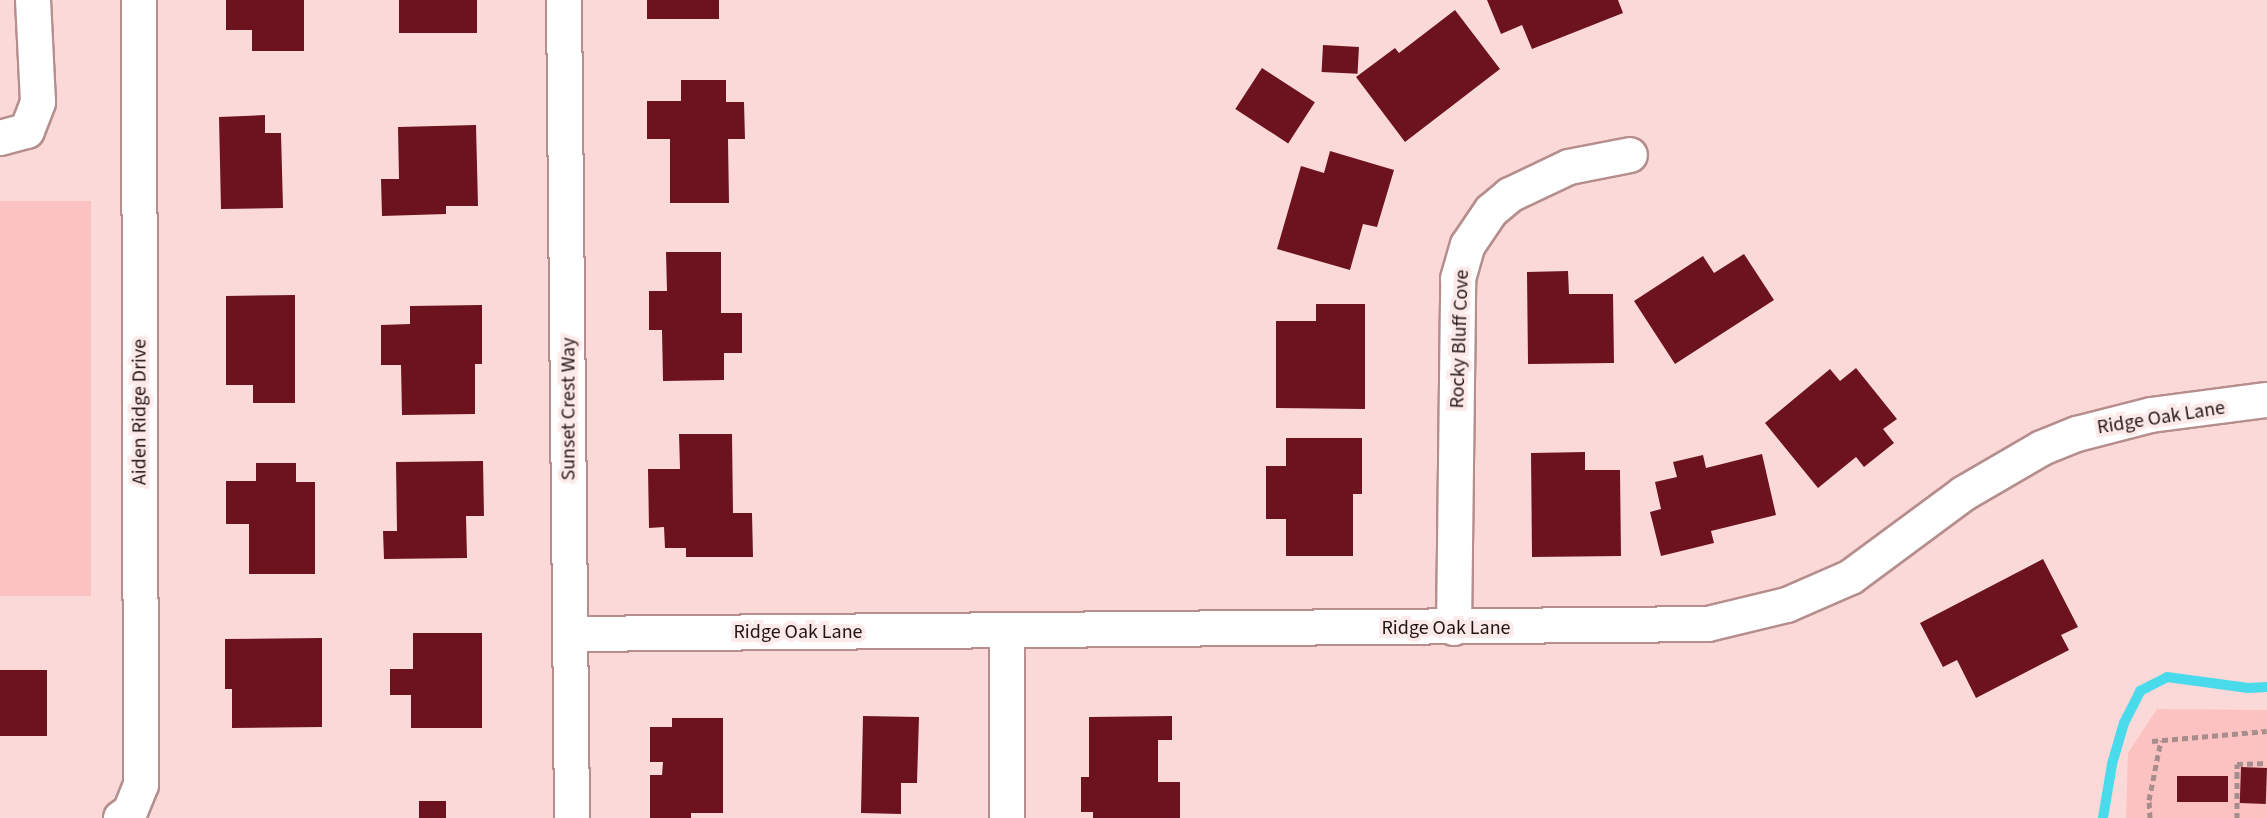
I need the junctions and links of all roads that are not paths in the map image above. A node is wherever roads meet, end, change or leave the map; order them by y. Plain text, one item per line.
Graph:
1 (33, 0) edge
2 (139, 0) edge
3 (564, 0) edge
4 (0, 138) edge
5 (1630, 155) dead end
6 (2267, 400) edge
7 (1454, 628) junction
8 (1007, 631) junction
9 (570, 634) junction
10 (121, 818) edge
11 (572, 818) edge
12 (1007, 818) edge

1 - 4 street
2 - 10 street, Aiden Ridge Drive
3 - 9 street, Sunset Crest Way
5 - 7 street, Rocky Bluff Cove
6 - 7 street, Ridge Oak Lane
7 - 8 street, Ridge Oak Lane
8 - 9 street, Ridge Oak Lane
8 - 12 street
9 - 11 street, Sunset Crest Way

